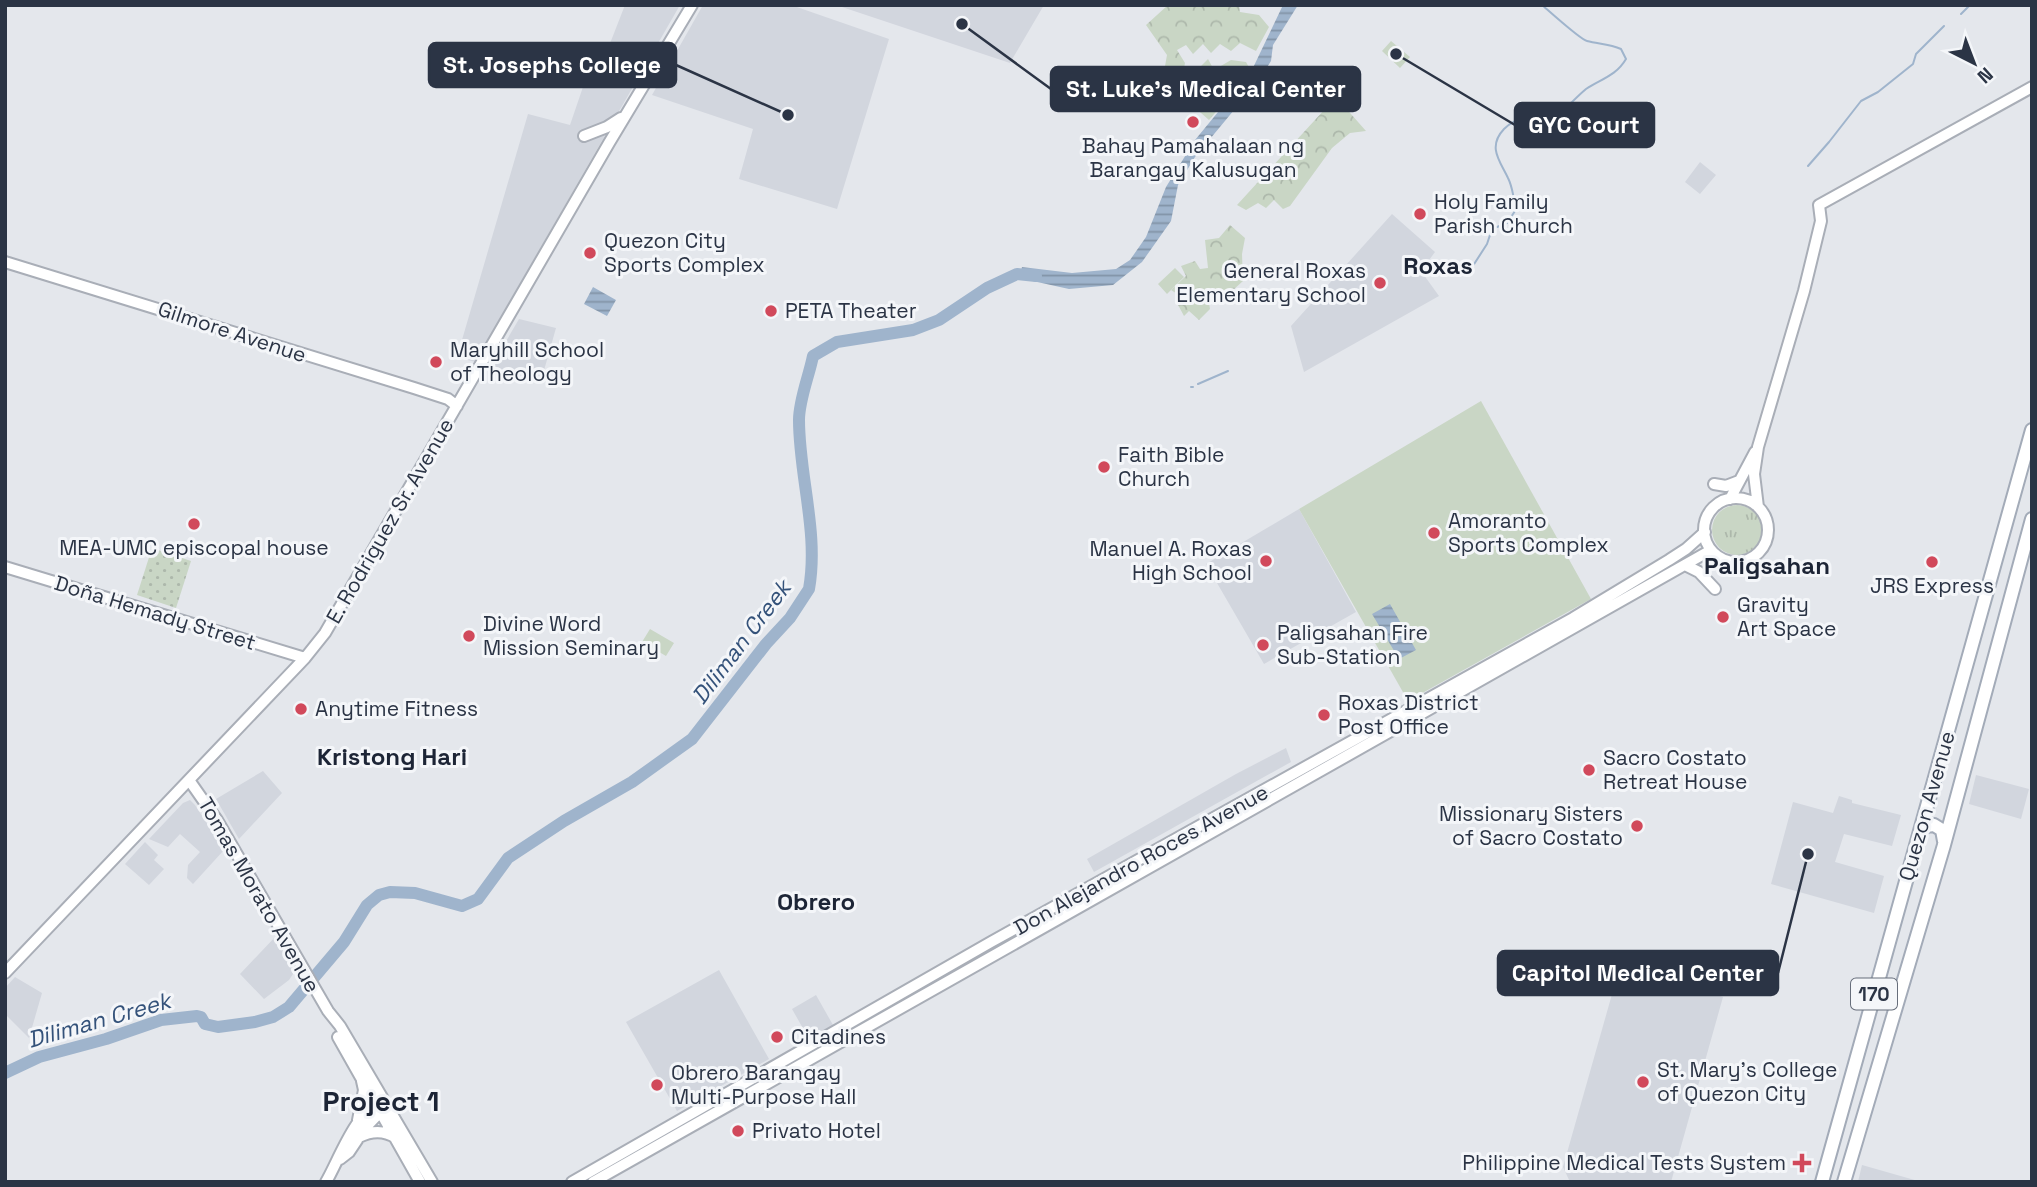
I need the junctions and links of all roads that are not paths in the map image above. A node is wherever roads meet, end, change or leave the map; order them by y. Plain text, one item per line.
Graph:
1 (692, 5) edge
2 (2032, 87) edge
3 (626, 114) junction
4 (584, 136) dead end
5 (5, 262) edge
6 (457, 406) junction
7 (2032, 430) edge
8 (1758, 447) junction
9 (1739, 481) junction
10 (1714, 484) dead end
11 (1730, 499) junction
12 (1758, 507) junction
13 (2032, 519) edge
14 (1704, 532) junction
15 (1711, 550) junction
16 (1685, 565) junction
17 (5, 567) edge
18 (1715, 589) dead end
19 (305, 659) junction
20 (189, 780) junction
21 (1927, 806) junction
22 (1952, 812) junction
23 (1918, 837) junction
24 (1944, 845) junction
25 (5, 973) edge
26 (1875, 991) junction
27 (1901, 991) junction
28 (1896, 1006) junction
29 (328, 1011) junction
30 (362, 1078) junction
31 (382, 1106) junction
32 (356, 1125) junction
33 (359, 1137) junction
34 (397, 1139) junction
35 (340, 1159) junction
36 (604, 1170) junction
37 (326, 1182) edge
38 (420, 1182) edge
39 (432, 1182) edge
40 (572, 1182) edge
41 (593, 1182) edge
42 (1822, 1182) edge
43 (1844, 1182) edge

1 - 3 main road, E. Rodriguez Sr. Avenue
2 - 8 main road
3 - 4 main road
3 - 6 main road, E. Rodriguez Sr. Avenue
5 - 6 main road, Gilmore Avenue
6 - 19 main road, E. Rodriguez Sr. Avenue
7 - 21 main road, Quezon Avenue / 170
8 - 9 main road
8 - 12 main road
9 - 10 main road
9 - 11 main road
11 - 12 main road
11 - 14 main road
12 - 15 main road
13 - 22 main road, Quezon Avenue / 170
14 - 15 main road
14 - 36 main road, Don Alejandro Roces Avenue
15 - 16 main road, Don Alejandro Roces Avenue
16 - 18 main road
16 - 36 main road, Don Alejandro Roces Avenue
17 - 19 main road, Doña Hemady Street
19 - 20 main road, E. Rodriguez Sr. Avenue
20 - 25 main road, E. Rodriguez Sr. Avenue
20 - 29 main road, Tomas Morato Avenue
21 - 22 main road
21 - 23 main road, Quezon Avenue / 170
22 - 24 main road, Quezon Avenue / 170
23 - 24 main road
23 - 26 main road, Quezon Avenue / 170
24 - 27 main road, Quezon Avenue / 170
26 - 27 main road
26 - 28 main road
26 - 42 main road, Quezon Avenue / 170
27 - 28 main road, Quezon Avenue / 170
28 - 43 main road, Quezon Avenue / 170
29 - 30 main road, Tomas Morato Avenue
29 - 31 main road, Tomas Morato Avenue
30 - 31 main road, Tomas Morato Avenue
30 - 32 main road
31 - 32 main road
31 - 33 main road
31 - 34 main road, Tomas Morato Avenue
31 - 39 main road, Tomas Morato Avenue
32 - 35 main road
33 - 34 main road
33 - 35 main road
34 - 38 main road, Tomas Morato Avenue
35 - 37 main road
36 - 40 main road, Don Alejandro Roces Avenue
36 - 41 main road, Don Alejandro Roces Avenue

